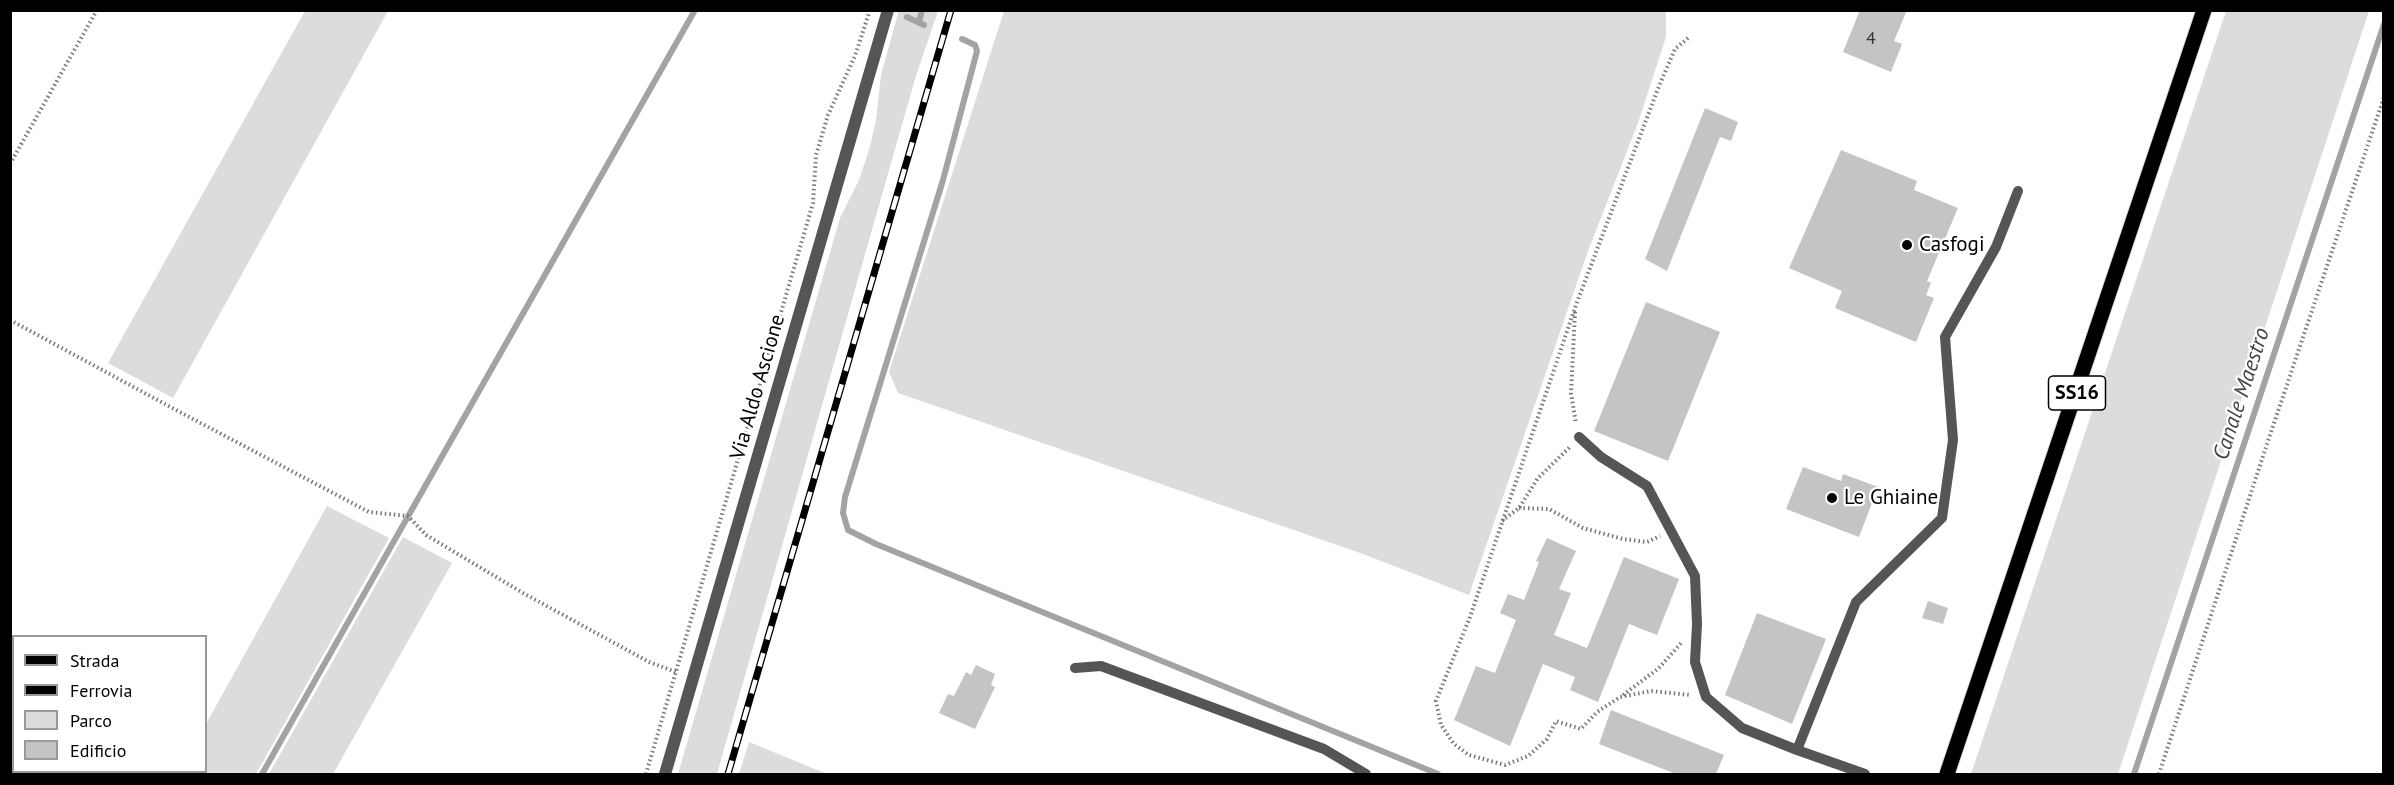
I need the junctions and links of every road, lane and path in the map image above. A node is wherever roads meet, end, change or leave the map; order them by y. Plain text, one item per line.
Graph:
1 (97, 10) edge
2 (888, 10) edge
3 (2204, 10) edge
4 (870, 11) edge
5 (1688, 38) dead end
6 (2384, 97) edge
7 (10, 164) edge
8 (2018, 191) dead end
9 (1576, 305) junction
10 (10, 320) edge
11 (1579, 437) junction
12 (1519, 508) junction
13 (1501, 522) junction
14 (1672, 530) junction
15 (1697, 624) junction
16 (1075, 668) dead end
17 (676, 672) junction
18 (1620, 697) junction
19 (1706, 697) junction
20 (1797, 750) junction
21 (646, 774) edge
22 (665, 774) edge
23 (1366, 774) edge
24 (1865, 774) edge
25 (1947, 774) edge
26 (2159, 774) edge

1 - 7 path
2 - 22 street, Via Aldo Ascione
3 - 25 main road, SS16
4 - 17 path
5 - 9 path
6 - 26 path
8 - 20 lane
9 - 11 path
9 - 13 path
10 - 17 path
11 - 12 path
11 - 14 lane
12 - 13 path
12 - 14 path
13 - 18 path
14 - 15 lane
15 - 18 path
15 - 19 lane
16 - 23 lane
17 - 21 path
18 - 19 path
19 - 20 lane
20 - 24 lane

